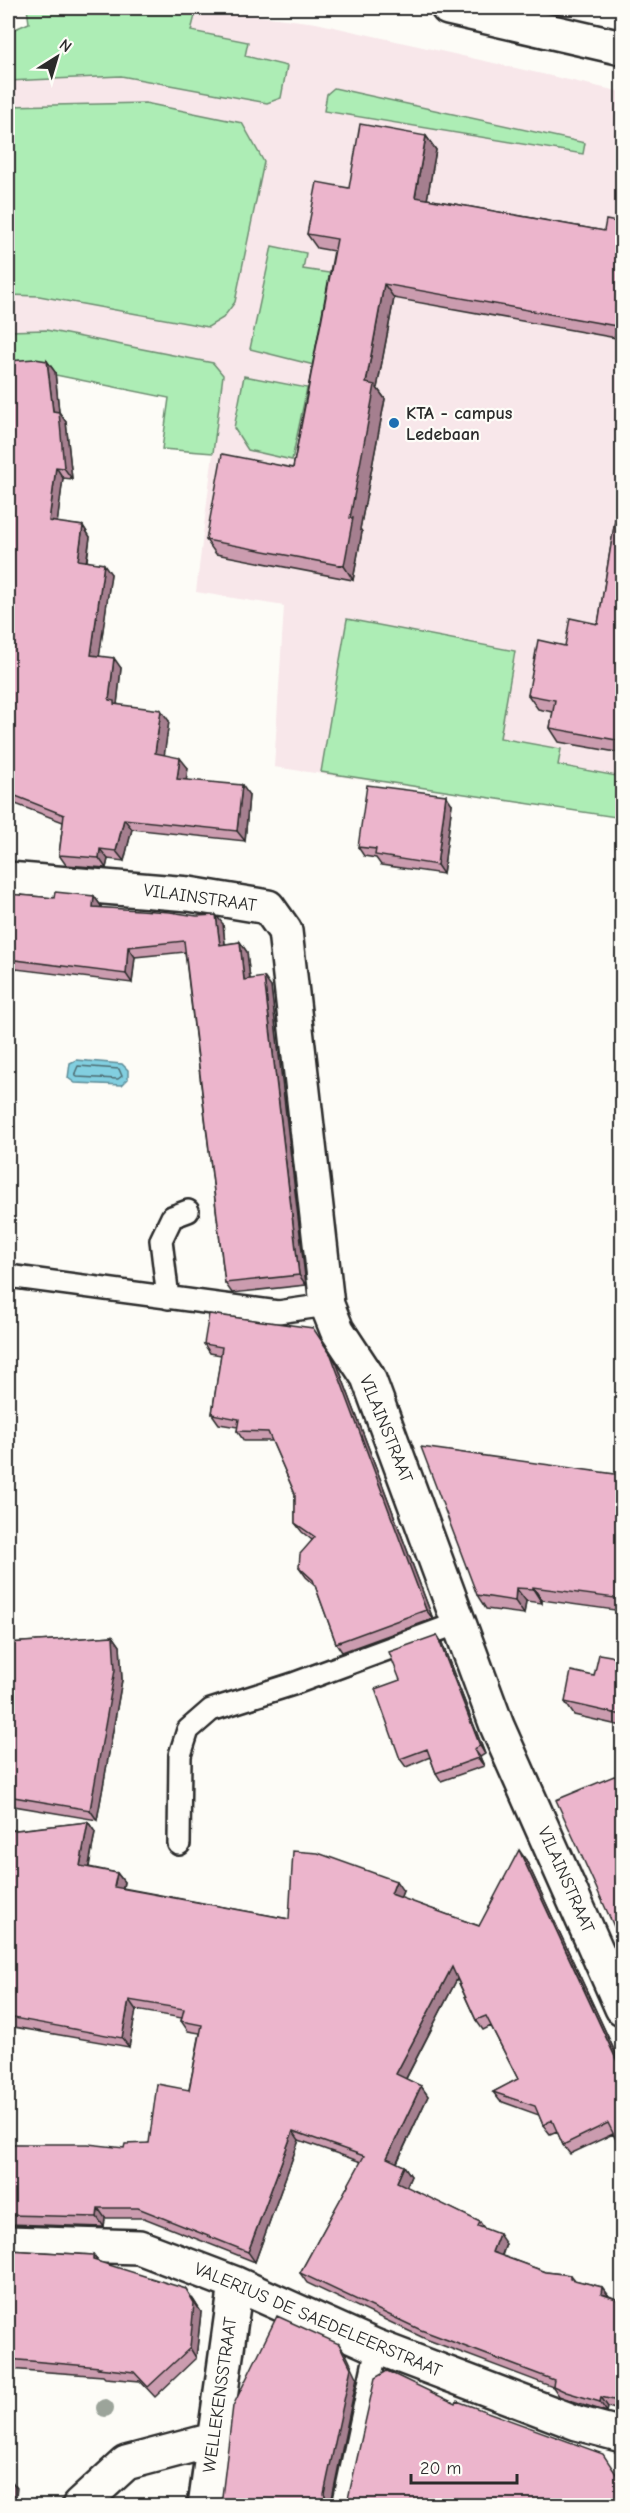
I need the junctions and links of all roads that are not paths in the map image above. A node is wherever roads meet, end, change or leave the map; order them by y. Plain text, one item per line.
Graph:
1 (448, 8) edge
2 (622, 48) edge
3 (8, 879) edge
4 (188, 1211) dead end
5 (8, 1276) edge
6 (168, 1298) junction
7 (327, 1305) junction
8 (460, 1623) junction
9 (179, 1844) dead end
10 (622, 2007) edge
11 (8, 2243) edge
12 (236, 2284) junction
13 (377, 2347) junction
14 (622, 2435) edge
15 (213, 2440) junction
16 (79, 2505) edge
17 (205, 2505) edge
18 (343, 2505) edge

1 - 2 street
3 - 7 street, VILAINSTRAAT
4 - 6 lane
5 - 6 lane
6 - 7 lane
7 - 8 street, VILAINSTRAAT
8 - 9 lane
8 - 10 street, VILAINSTRAAT
11 - 12 street, VALERIUS DE SAEDELEERSTRAAT
12 - 13 street, VALERIUS DE SAEDELEERSTRAAT
12 - 15 street, WELLEKENSSTRAAT
13 - 14 street, VALERIUS DE SAEDELEERSTRAAT
13 - 18 lane
15 - 16 street
15 - 17 street, WELLEKENSSTRAAT

